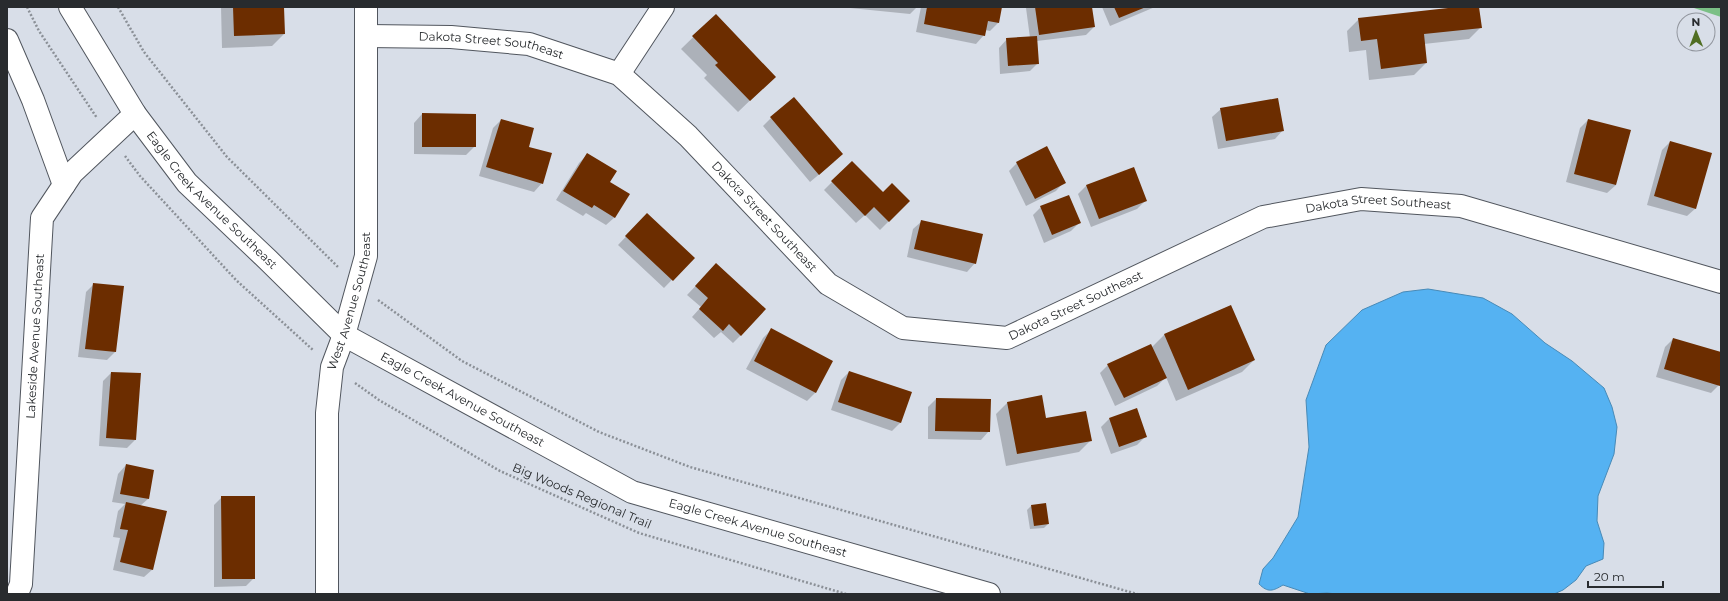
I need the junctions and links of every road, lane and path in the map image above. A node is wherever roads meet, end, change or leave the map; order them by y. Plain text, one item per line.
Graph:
1 (70, 7) edge
2 (118, 7) edge
3 (366, 7) edge
4 (663, 7) edge
5 (367, 36) junction
6 (7, 40) edge
7 (619, 74) junction
8 (135, 114) junction
9 (64, 185) junction
10 (1721, 282) edge
11 (357, 286) junction
12 (344, 335) junction
13 (332, 367) junction
14 (17, 594) edge
15 (327, 594) edge
16 (846, 594) edge
17 (989, 594) edge
18 (1137, 594) edge

1 - 8 street, Eagle Creek Avenue Southeast
2 - 11 path
3 - 5 street, West Avenue Southeast
4 - 7 street
5 - 7 street, Dakota Street Southeast
5 - 11 street, West Avenue Southeast
6 - 9 street
7 - 10 street, Dakota Street Southeast
8 - 9 street, Lakeside Avenue Southeast
8 - 12 street, Eagle Creek Avenue Southeast
9 - 14 street, Lakeside Avenue Southeast
11 - 12 street, West Avenue Southeast
11 - 18 path
12 - 13 street, West Avenue Southeast
12 - 17 street, Eagle Creek Avenue Southeast
13 - 15 street, West Avenue Southeast
13 - 16 path, Big Woods Regional Trail

